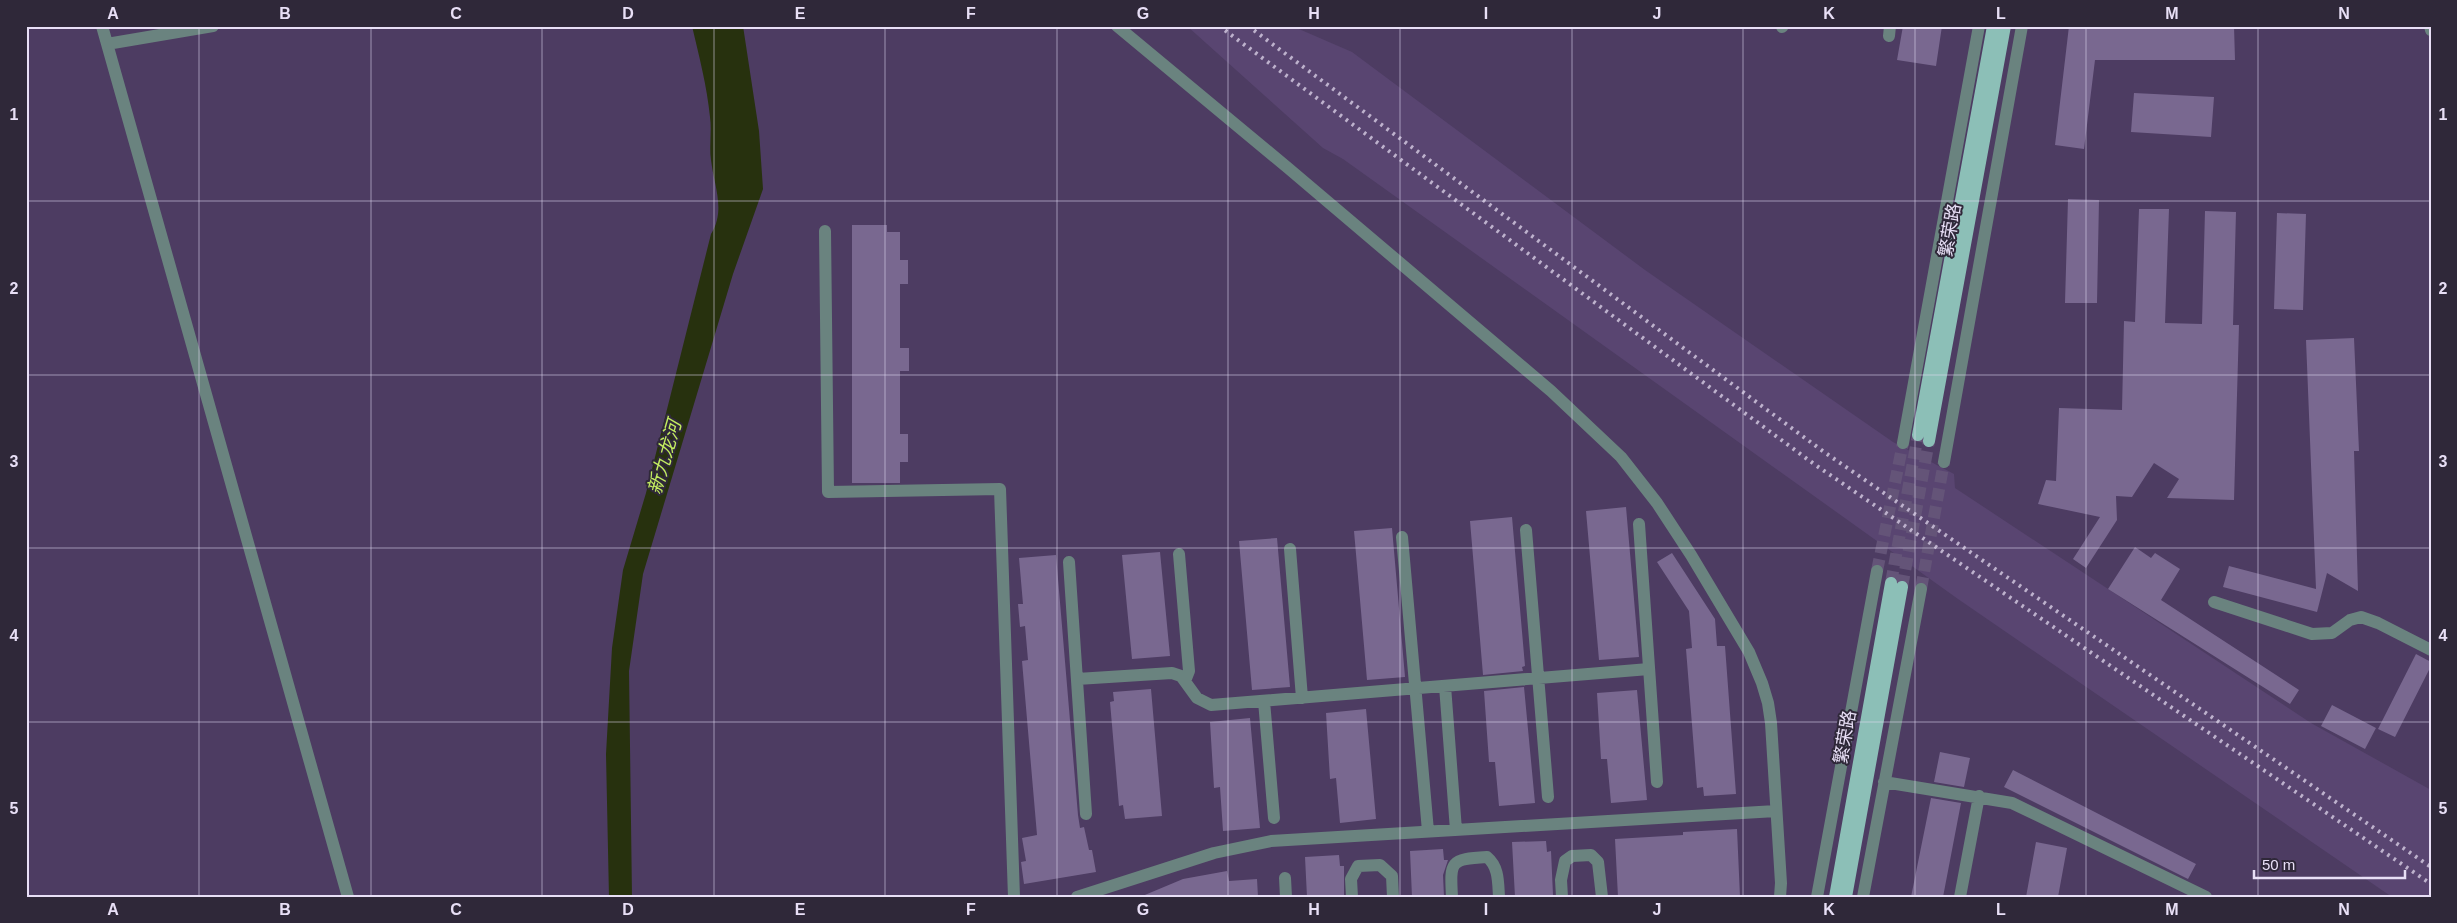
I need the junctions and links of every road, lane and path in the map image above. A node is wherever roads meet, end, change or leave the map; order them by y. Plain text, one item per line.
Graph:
1 (102, 26) edge
2 (213, 26) edge
3 (1117, 26) edge
4 (1979, 26) edge
5 (1993, 26) edge
6 (2005, 26) edge
7 (2022, 26) edge
8 (2430, 26) edge
9 (2431, 30) edge
10 (107, 44) junction
11 (825, 231) dead end
12 (1903, 443) tunnel mouth
13 (1944, 462) tunnel mouth
14 (1639, 524) dead end
15 (1526, 530) dead end
16 (1402, 537) dead end
17 (1290, 549) dead end
18 (1179, 554) dead end
19 (1069, 562) dead end
20 (1877, 570) tunnel mouth
21 (1921, 589) tunnel mouth
22 (2214, 602) dead end
23 (2431, 650) edge
24 (1649, 669) junction
25 (1538, 678) junction
26 (1077, 679) junction
27 (1185, 682) junction
28 (1445, 686) junction
29 (1415, 688) junction
30 (1302, 698) junction
31 (1264, 701) junction
32 (1657, 782) dead end
33 (1884, 782) junction
34 (1979, 796) junction
35 (1548, 797) dead end
36 (1776, 811) junction
37 (1086, 814) dead end
38 (1274, 818) dead end
39 (1456, 830) junction
40 (1428, 832) junction
41 (1285, 878) dead end
42 (348, 897) edge
43 (1014, 897) edge
44 (1077, 897) edge
45 (1286, 897) edge
46 (1352, 897) edge
47 (1393, 897) edge
48 (1452, 897) edge
49 (1498, 897) edge
50 (1562, 897) edge
51 (1602, 897) edge
52 (1780, 897) edge
53 (1817, 897) edge
54 (1835, 897) edge
55 (1846, 897) edge
56 (1863, 897) edge
57 (1960, 897) edge
58 (2206, 897) edge

1 - 10 street
2 - 10 street
3 - 36 street
4 - 12 street
5 - 6 main road, 繁荣路
7 - 13 street
8 - 9 street
10 - 42 street
11 - 43 street
14 - 24 street
15 - 25 street
16 - 29 street
17 - 30 street
18 - 27 street
19 - 26 street
20 - 53 street
21 - 33 street
22 - 23 street
24 - 25 street
24 - 32 street
25 - 28 street
25 - 35 street
26 - 27 street
26 - 37 street
27 - 31 street
28 - 29 street
28 - 39 street
29 - 30 street
29 - 40 street
30 - 31 street
31 - 38 street
33 - 34 street
33 - 56 street
34 - 57 street
34 - 58 street
36 - 39 street
36 - 52 street
39 - 40 street
40 - 44 street
41 - 45 street
46 - 47 street
48 - 49 street
50 - 51 street
54 - 55 main road, 繁荣路

